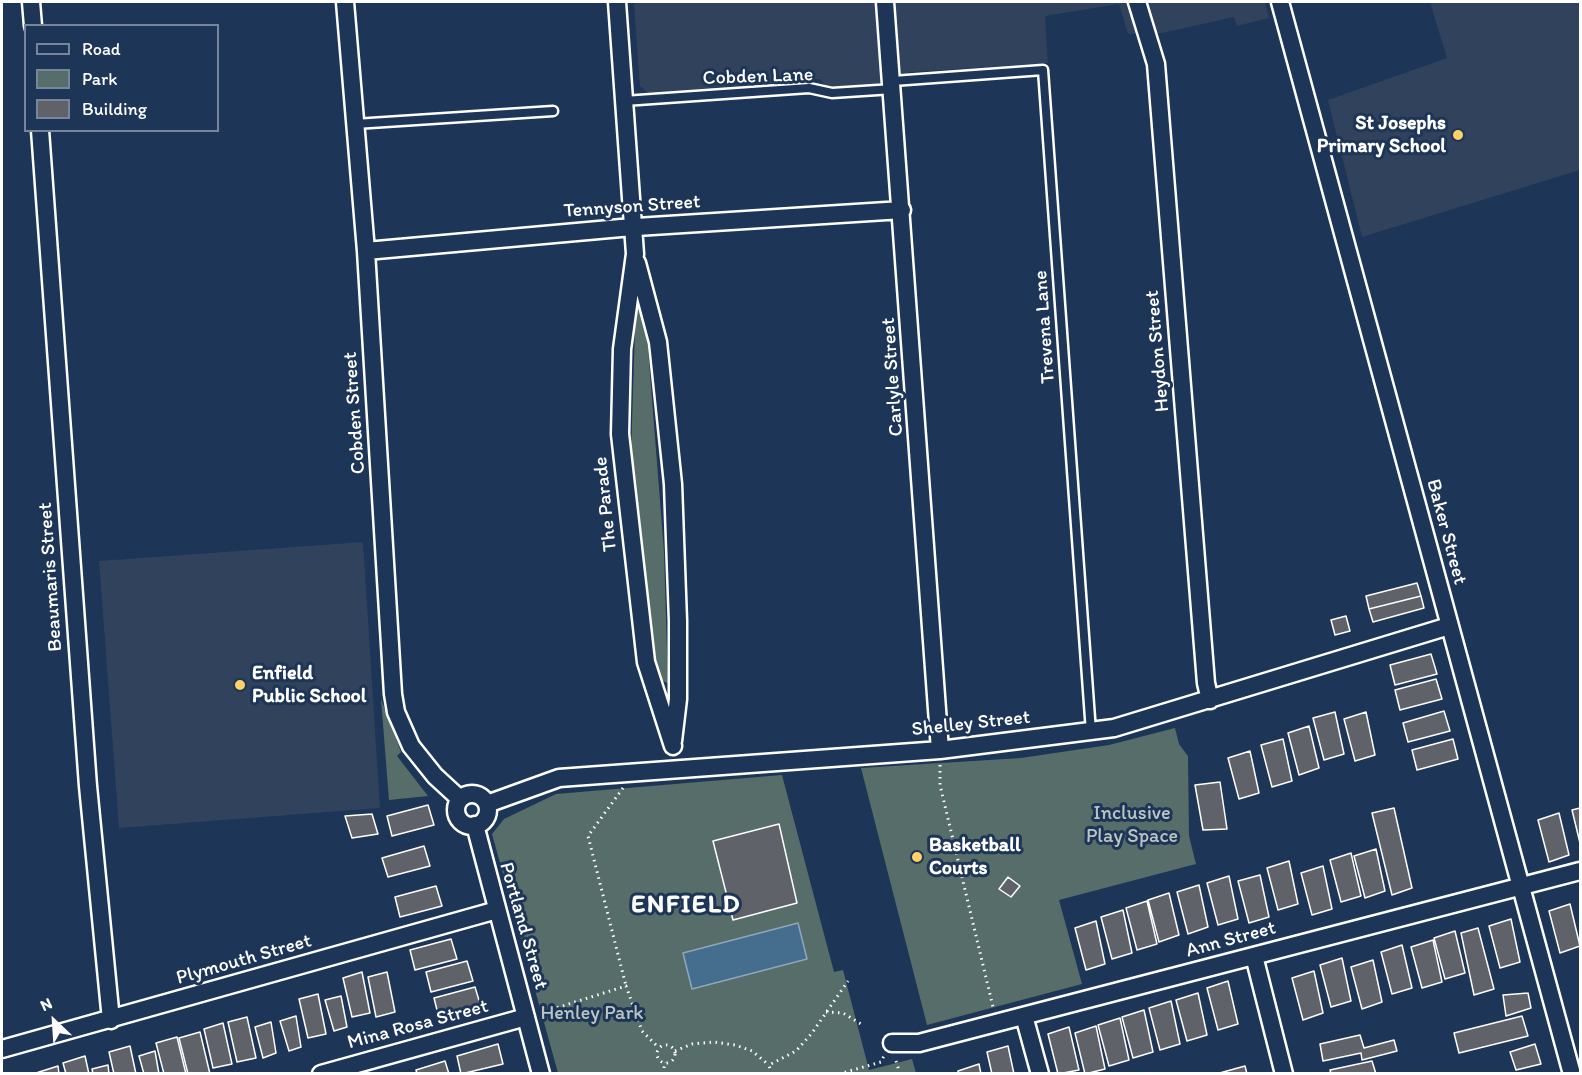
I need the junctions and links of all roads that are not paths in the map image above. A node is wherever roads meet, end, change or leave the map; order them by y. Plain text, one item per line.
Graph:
1 (31, 2) edge
2 (345, 2) edge
3 (617, 2) edge
4 (885, 2) edge
5 (1137, 2) edge
6 (1280, 2) edge
7 (33, 24) edge
8 (893, 85) junction
9 (624, 101) junction
10 (553, 111) dead end
11 (355, 124) junction
12 (40, 132) edge
13 (902, 210) junction
14 (633, 227) junction
15 (366, 251) junction
16 (635, 254) junction
17 (1449, 626) junction
18 (1210, 700) junction
19 (1091, 732) junction
20 (673, 746) junction
21 (940, 753) junction
22 (674, 769) junction
23 (460, 799) junction
24 (487, 804) junction
25 (475, 825) junction
26 (1581, 871) edge
27 (1520, 887) junction
28 (497, 910) junction
29 (1254, 956) junction
30 (532, 1011) junction
31 (1024, 1016) junction
32 (111, 1020) junction
33 (892, 1043) dead end
34 (2, 1048) edge
35 (321, 1074) edge
36 (541, 1074) edge
37 (1040, 1074) edge
38 (1284, 1074) edge
39 (1572, 1074) edge

1 - 7 street
2 - 11 street, Cobden Street
3 - 9 street, The Parade
4 - 8 street, Carlyle Street
5 - 18 street, Heydon Street
6 - 17 street, Baker Street
8 - 9 lane, Cobden Lane
8 - 13 street, Carlyle Street
8 - 19 lane, Trevena Lane
9 - 14 street, The Parade
10 - 11 lane
11 - 15 street, Cobden Street
12 - 32 street, Beaumaris Street
13 - 14 street, Tennyson Street
13 - 21 street, Carlyle Street
14 - 15 street, Tennyson Street
14 - 16 street, The Parade
15 - 23 street, Cobden Street
16 - 20 street, The Parade
16 - 20 street, The Parade
17 - 18 street, Shelley Street
17 - 27 street, Baker Street
18 - 19 street, Shelley Street
19 - 21 street, Shelley Street
20 - 22 street, The Parade
21 - 22 street, Shelley Street
22 - 24 street, Shelley Street
23 - 24 street
23 - 25 street
24 - 25 street
25 - 28 street, Portland Street
26 - 27 street, Ann Street
27 - 29 street, Ann Street
27 - 39 street, Baker Street
28 - 30 street, Portland Street
28 - 32 street, Plymouth Street
29 - 31 street, Ann Street
29 - 38 street
30 - 35 street, Mina Rosa Street
30 - 36 street, Portland Street
31 - 33 street, Ann Street
31 - 37 street
32 - 34 street, Plymouth Street

